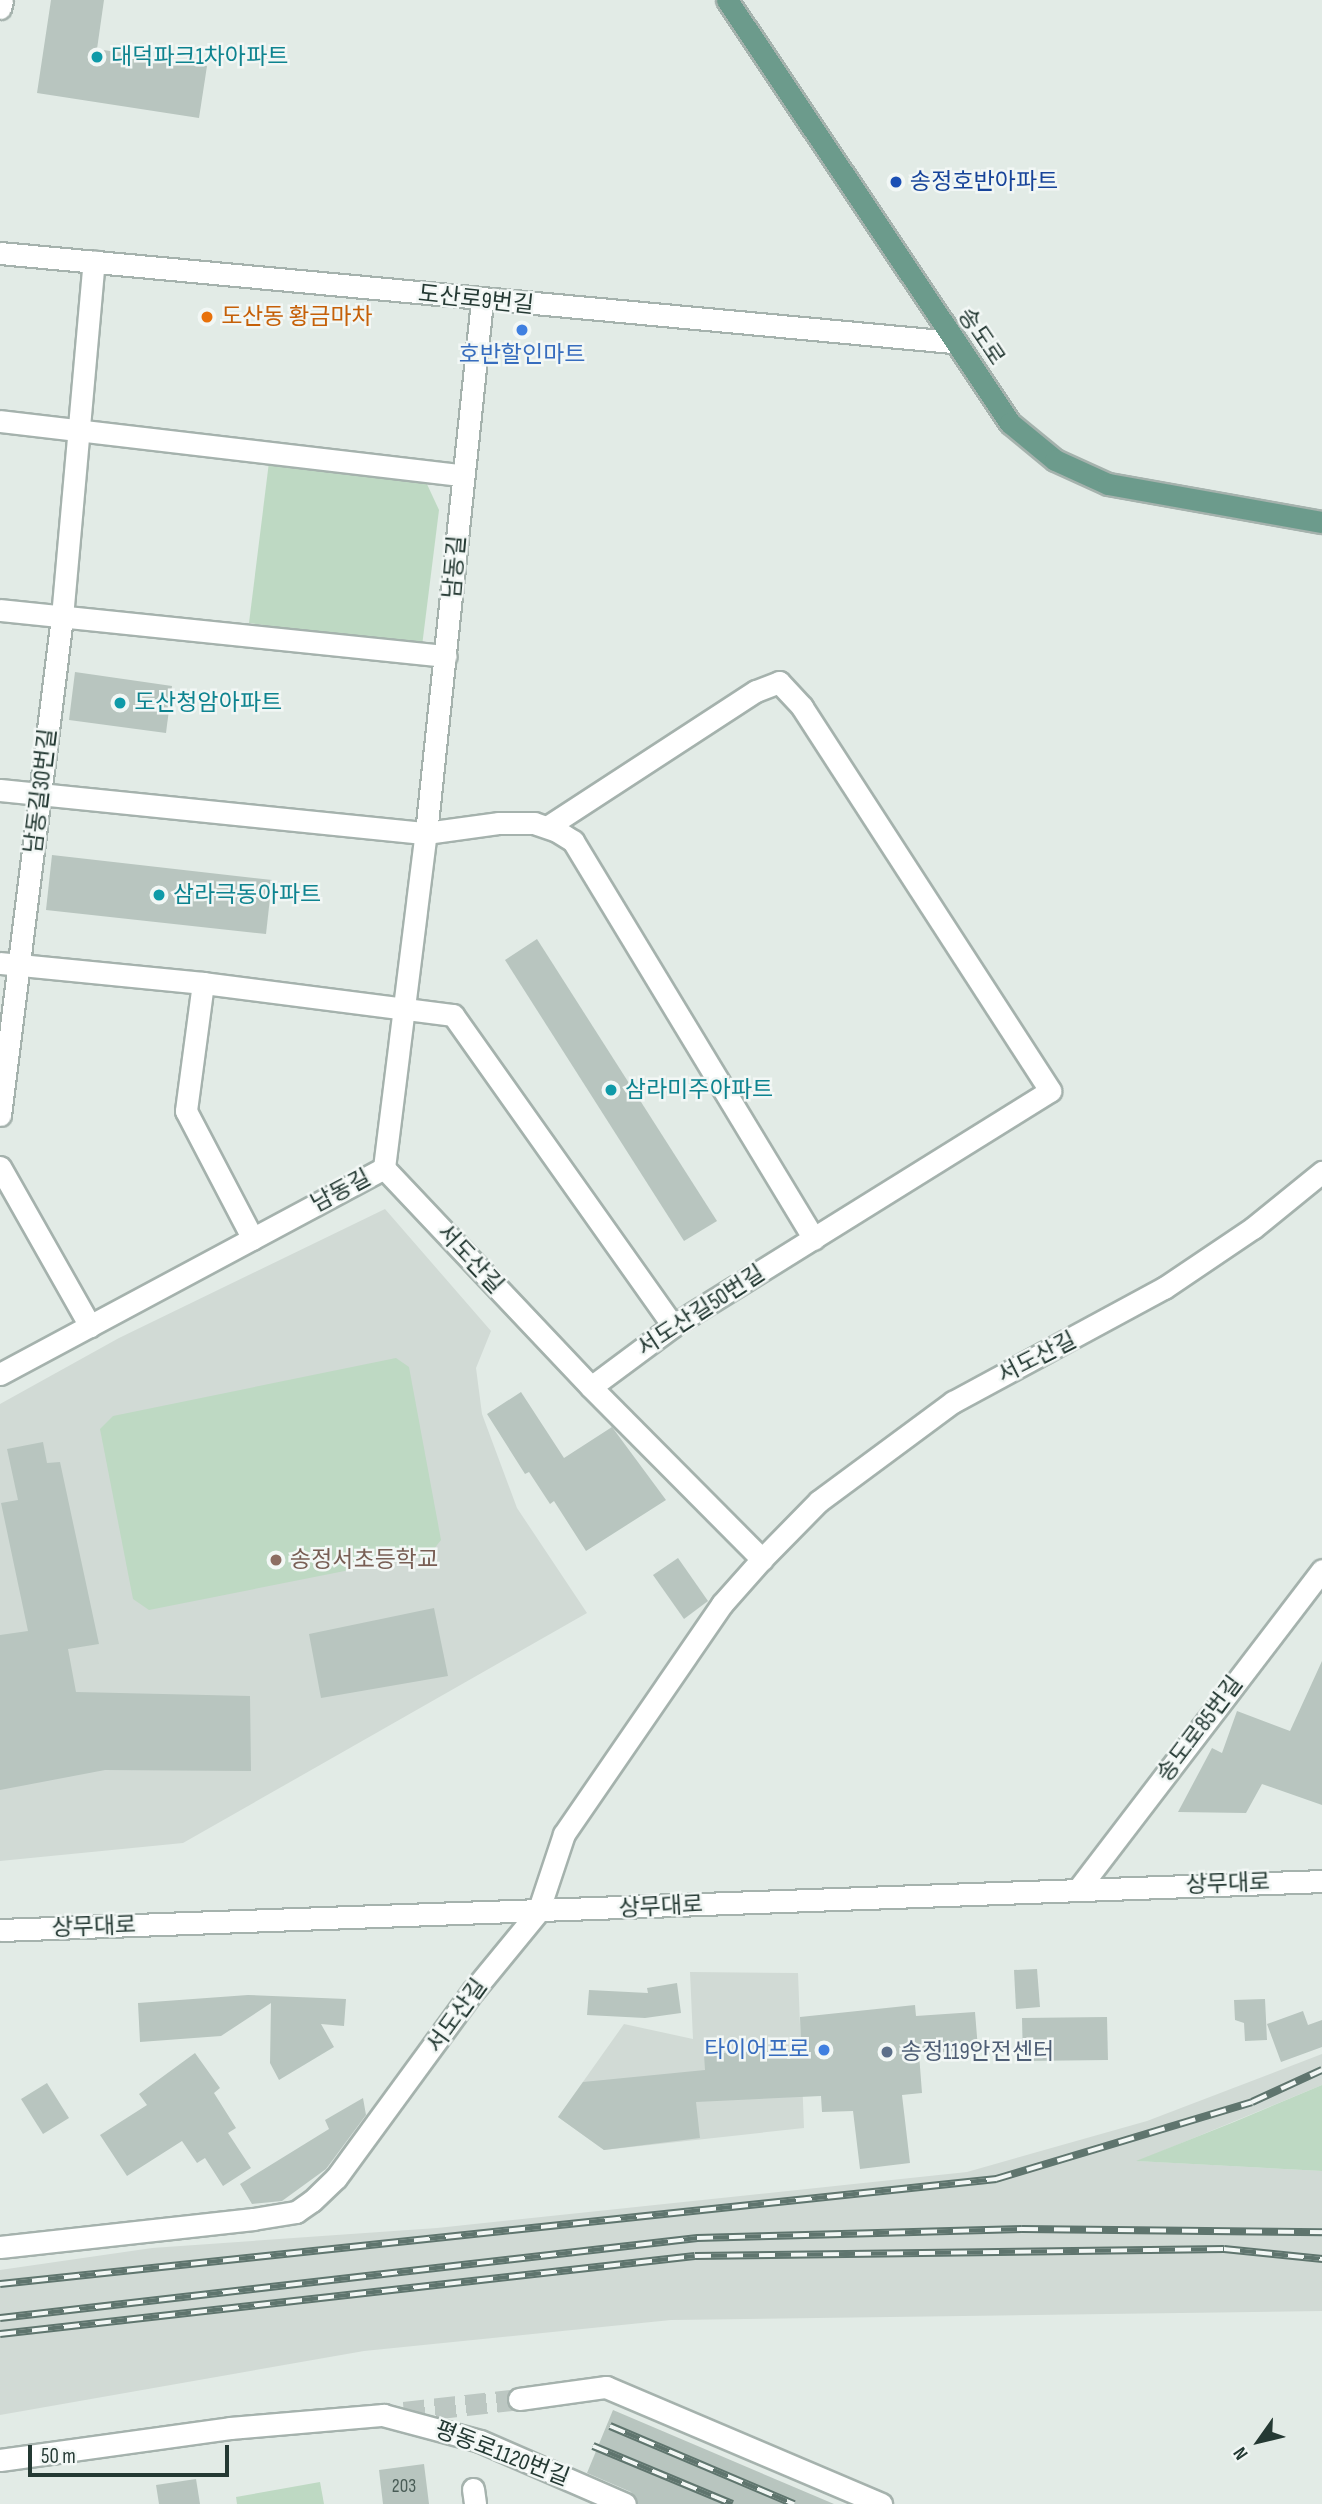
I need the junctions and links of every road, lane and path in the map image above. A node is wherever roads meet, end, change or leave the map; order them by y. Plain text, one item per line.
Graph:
1 (2, 0) edge
2 (727, 0) edge
3 (0, 8) edge
4 (0, 253) edge
5 (94, 261) junction
6 (482, 301) junction
7 (953, 342) junction
8 (0, 421) edge
9 (80, 429) junction
10 (463, 475) junction
11 (1322, 522) edge
12 (0, 610) edge
13 (62, 617) junction
14 (446, 656) junction
15 (0, 790) edge
16 (41, 794) junction
17 (547, 827) junction
18 (426, 833) junction
19 (0, 964) edge
20 (22, 965) junction
21 (203, 983) junction
22 (403, 1007) junction
23 (0, 1115) edge
24 (0, 1167) edge
25 (384, 1168) junction
26 (1322, 1172) edge
27 (253, 1239) junction
28 (814, 1239) junction
29 (90, 1326) junction
30 (673, 1326) junction
31 (0, 1374) edge
32 (591, 1387) junction
33 (762, 1559) junction
34 (1322, 1570) edge
35 (1322, 1881) edge
36 (1079, 1888) junction
37 (538, 1912) junction
38 (0, 1930) edge
39 (0, 2248) edge
40 (519, 2399) tunnel mouth
41 (404, 2412) tunnel mouth
42 (383, 2415) junction
43 (0, 2460) edge
44 (625, 2504) edge
45 (881, 2504) edge

1 - 3 street
2 - 7 main road, 송도로
4 - 5 street, 도산로9번길
5 - 6 street, 도산로9번길
5 - 9 street, 남동길30번길
6 - 7 street, 도산로9번길
6 - 10 street, 남동길
7 - 11 main road, 송도로
8 - 9 street
9 - 10 street
9 - 13 street, 남동길30번길
10 - 14 street, 남동길
12 - 13 street
13 - 14 street
13 - 16 street, 남동길30번길
14 - 18 street, 남동길
15 - 16 street
16 - 18 street
16 - 20 street, 남동길30번길
17 - 18 street
17 - 28 street
17 - 28 street, 서도산길50번길
18 - 22 street, 남동길
19 - 20 street
20 - 21 street
20 - 23 street, 남동길30번길
21 - 22 street
21 - 27 street
22 - 25 street, 남동길
22 - 30 street
24 - 29 street
25 - 27 street, 남동길
25 - 32 street, 서도산길
26 - 33 street, 서도산길
27 - 29 street, 남동길
28 - 30 street, 서도산길50번길
29 - 31 street, 남동길
30 - 32 street, 서도산길50번길
32 - 33 street, 서도산길
33 - 37 street, 서도산길
34 - 36 street, 송도로85번길
35 - 36 street, 상무대로
36 - 37 street, 상무대로
37 - 38 street, 상무대로
37 - 39 street, 서도산길
40 - 45 street
41 - 42 street
42 - 43 street, 평동로1120번길
42 - 44 street, 평동로1120번길

